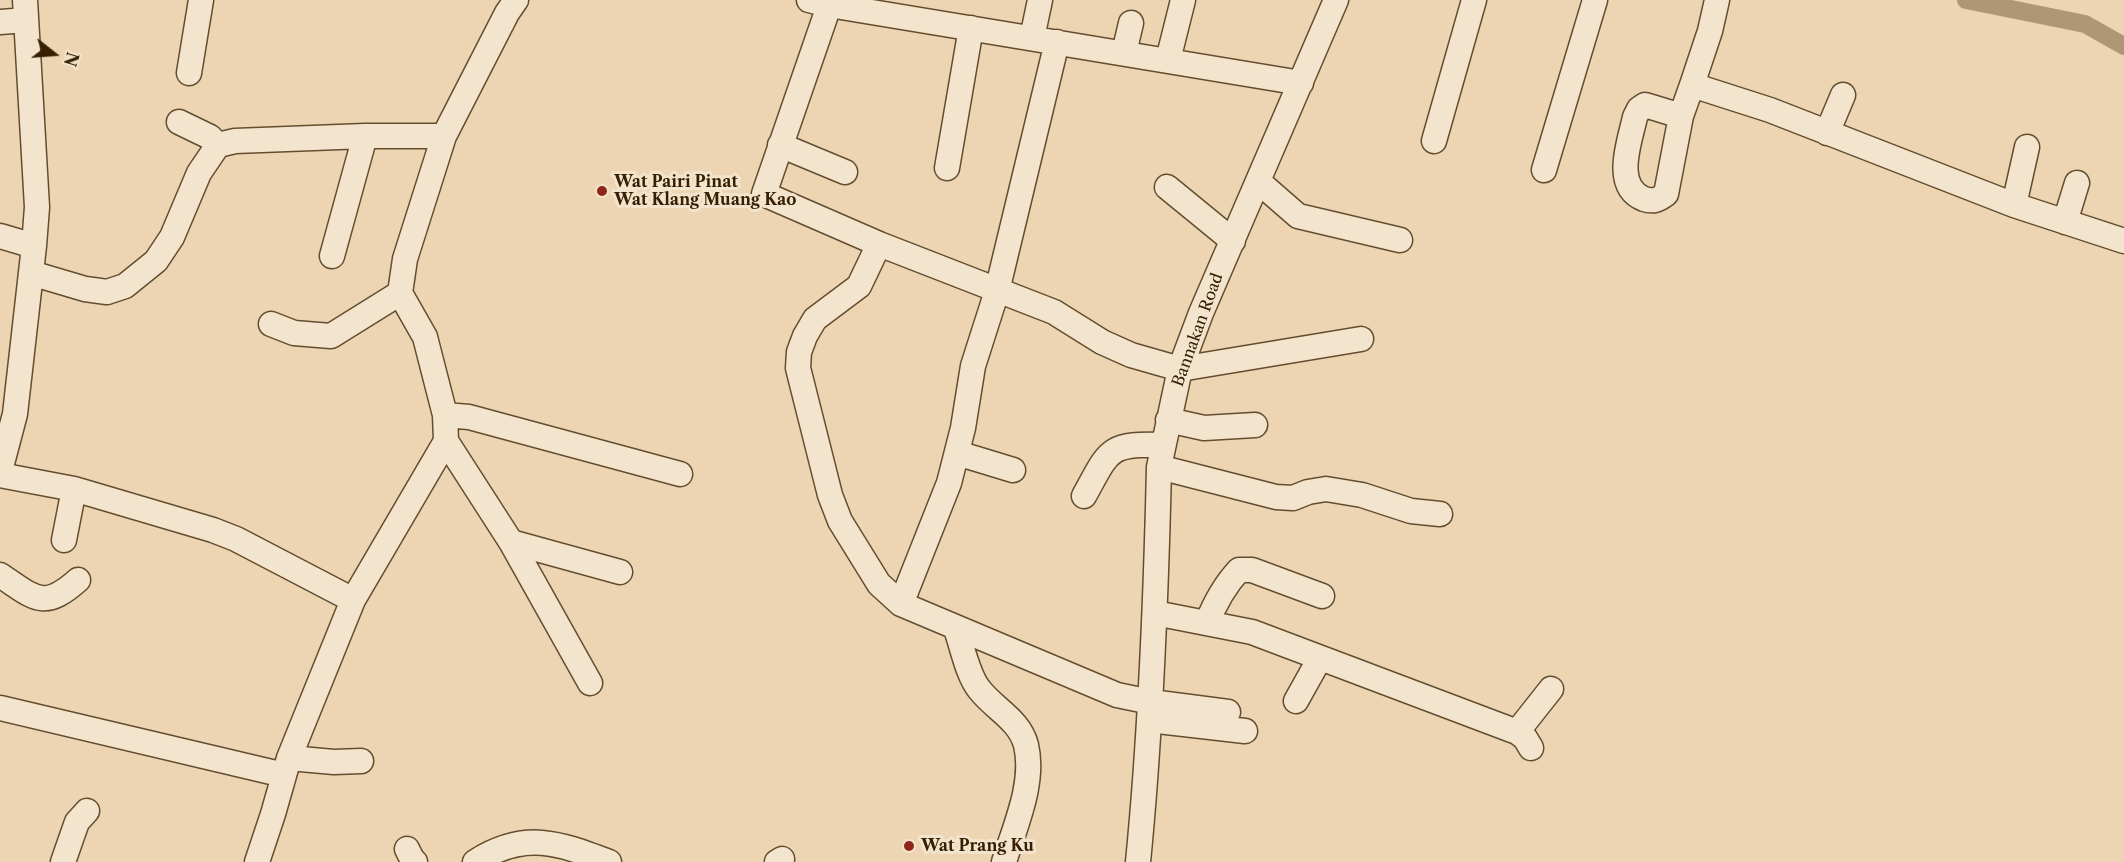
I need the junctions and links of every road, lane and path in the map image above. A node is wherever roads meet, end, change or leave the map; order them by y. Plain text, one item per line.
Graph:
1 (201, 0) edge
2 (516, 0) edge
3 (1040, 0) edge
4 (1184, 0) edge
5 (1336, 0) edge
6 (1474, 0) edge
7 (1595, 0) edge
8 (1717, 0) edge
9 (823, 2) edge
10 (26, 10) edge
11 (0, 22) edge
12 (1131, 23) dead end
13 (971, 28) junction
14 (1032, 38) junction
15 (1057, 42) junction
16 (1124, 53) junction
17 (1168, 60) junction
18 (189, 73) dead end
19 (1301, 83) junction
20 (1692, 85) junction
21 (1843, 95) dead end
22 (1681, 116) dead end
23 (179, 122) dead end
24 (1827, 133) junction
25 (365, 136) junction
26 (444, 136) junction
27 (1434, 141) dead end
28 (218, 145) junction
29 (780, 146) junction
30 (2027, 147) dead end
31 (947, 168) dead end
32 (1544, 170) dead end
33 (845, 172) dead end
34 (1259, 182) junction
35 (2077, 183) dead end
36 (1167, 187) dead end
37 (2014, 205) junction
38 (2065, 222) junction
39 (0, 236) edge
40 (1400, 240) dead end
41 (1233, 241) junction
42 (2124, 241) edge
43 (879, 244) junction
44 (34, 246) junction
45 (332, 256) dead end
46 (32, 273) junction
47 (997, 291) junction
48 (400, 292) junction
49 (271, 324) dead end
50 (1361, 339) dead end
51 (1180, 369) junction
52 (445, 415) junction
53 (1168, 420) junction
54 (1255, 425) dead end
55 (446, 441) junction
56 (957, 453) junction
57 (1160, 456) junction
58 (1013, 470) dead end
59 (0, 473) edge
60 (680, 474) dead end
61 (74, 489) junction
62 (1083, 496) dead end
63 (1440, 514) dead end
64 (64, 540) dead end
65 (511, 542) junction
66 (620, 572) dead end
67 (0, 575) edge
68 (78, 580) dead end
69 (1322, 596) dead end
70 (353, 600) junction
71 (901, 604) junction
72 (1155, 614) junction
73 (1207, 623) junction
74 (956, 629) junction
75 (1320, 658) junction
76 (591, 683) dead end
77 (1551, 689) dead end
78 (1296, 701) dead end
79 (0, 708) edge
80 (1150, 711) junction
81 (1228, 712) dead end
82 (1245, 731) dead end
83 (361, 761) dead end
84 (286, 767) junction
85 (87, 811) dead end
86 (63, 862) edge
87 (257, 862) edge
88 (475, 862) edge
89 (609, 862) edge
90 (1004, 862) edge
91 (1138, 862) edge

1 - 18 street
2 - 26 street
3 - 14 street
4 - 17 street
5 - 19 street, Bannakan Road
6 - 27 street
7 - 32 street
8 - 20 street
9 - 13 street
9 - 29 street
10 - 11 street
10 - 44 street
12 - 16 street
13 - 14 street
13 - 31 street
14 - 15 street
15 - 16 street
15 - 47 street
16 - 17 street
17 - 19 street
19 - 34 street, Bannakan Road
20 - 22 street
20 - 24 street
21 - 24 street
23 - 28 street
24 - 37 street
25 - 26 street
25 - 28 street
25 - 45 street
26 - 48 street
28 - 46 street
29 - 33 street
29 - 43 street
30 - 37 street
34 - 40 street
34 - 41 street, Bannakan Road
35 - 38 street
36 - 41 street
37 - 38 street
38 - 42 street
39 - 44 street
41 - 51 street, Bannakan Road
43 - 47 street
43 - 71 street
44 - 46 street
46 - 59 street
47 - 51 street
47 - 56 street
48 - 49 street
48 - 52 street
50 - 51 street
51 - 53 street, Bannakan Road
52 - 55 street
52 - 60 street
53 - 54 street
53 - 57 street, Bannakan Road
55 - 65 street
55 - 70 street
56 - 58 street
56 - 71 street
57 - 62 street
57 - 63 street
57 - 72 street, Bannakan Road
59 - 61 street
61 - 64 street
61 - 70 street
65 - 66 street
65 - 76 street
67 - 68 street
69 - 73 street
70 - 84 street
71 - 74 street
72 - 73 street
72 - 80 street, Bannakan Road
73 - 75 street
74 - 80 street
74 - 90 street
75 - 77 street
75 - 78 street
79 - 84 street
80 - 81 street
80 - 82 street
80 - 91 street, Bannakan Road
83 - 84 street
84 - 87 street
85 - 86 street
88 - 89 street

